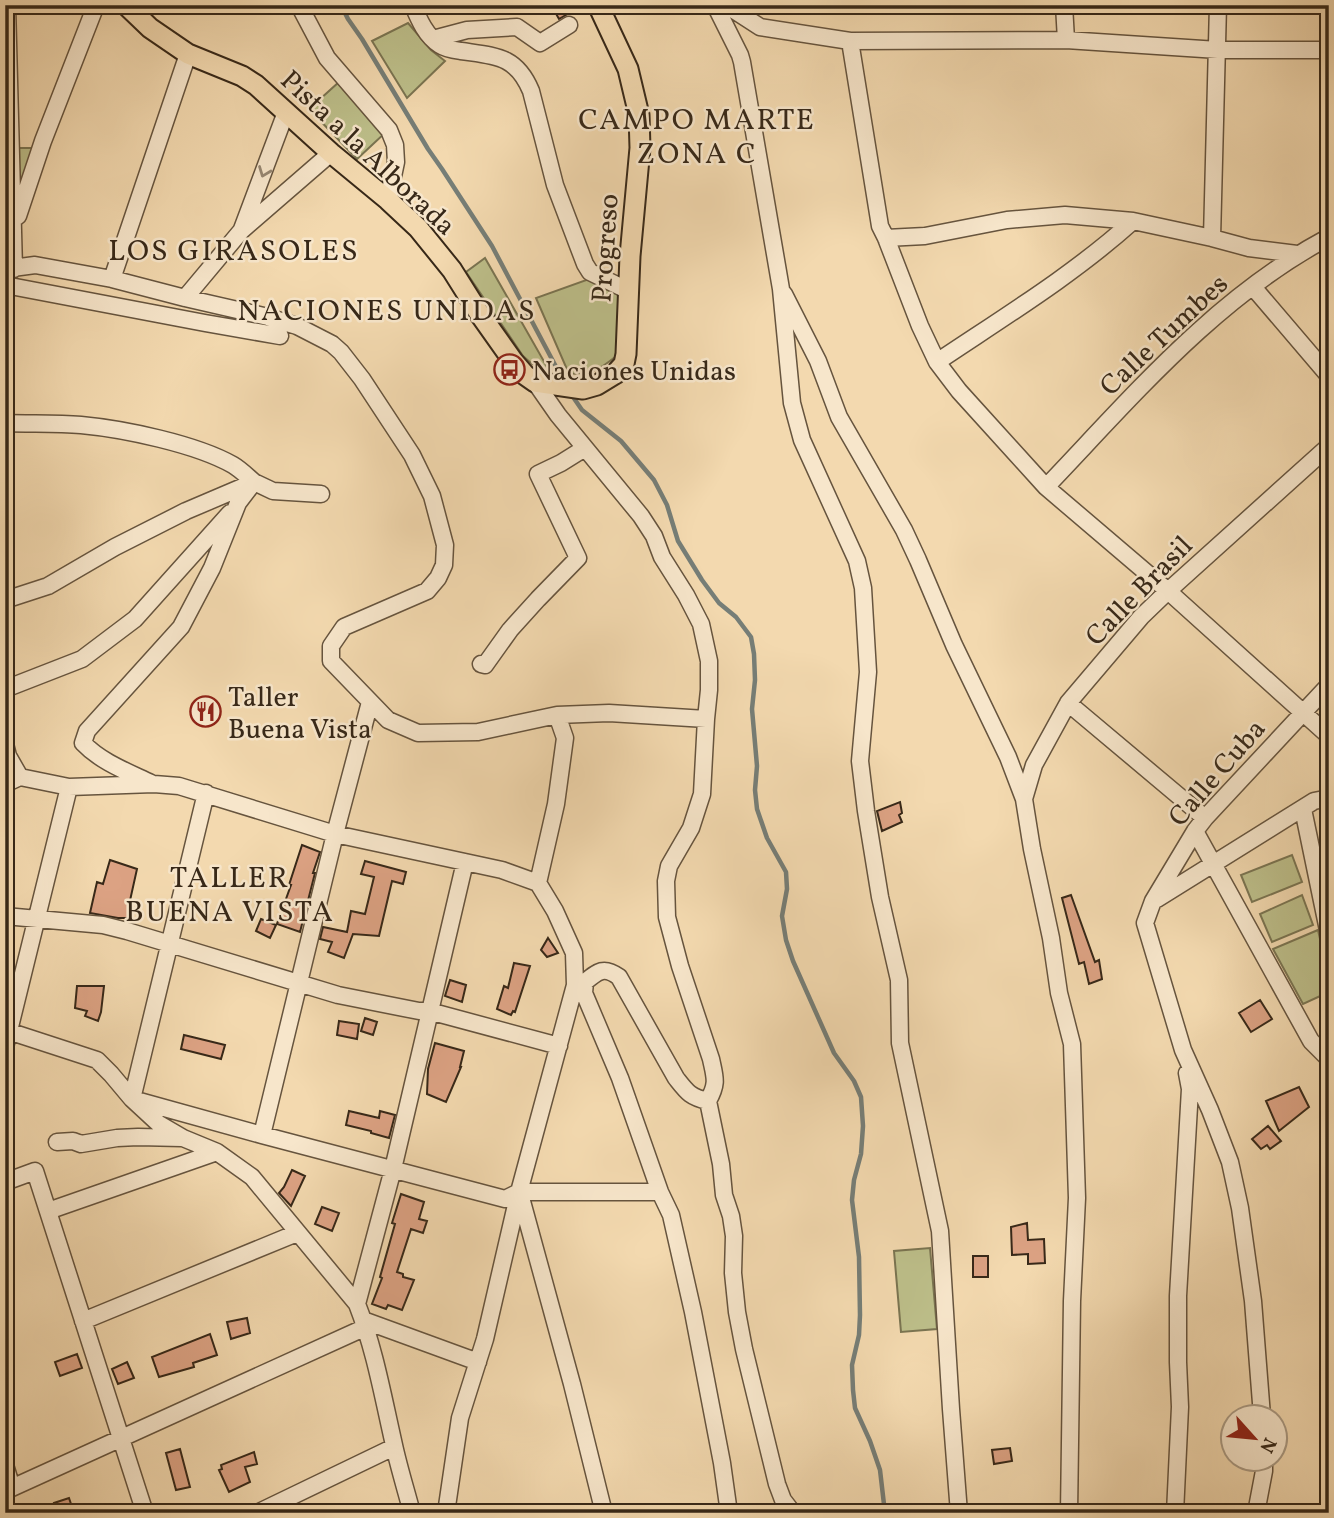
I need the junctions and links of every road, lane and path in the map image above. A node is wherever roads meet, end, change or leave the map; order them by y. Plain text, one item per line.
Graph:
1 (7, 5) edge
2 (96, 5) edge
3 (126, 5) edge
4 (299, 5) edge
5 (413, 5) edge
6 (598, 5) edge
7 (1064, 5) edge
8 (1219, 5) edge
9 (724, 6) edge
10 (569, 26) dead end
11 (433, 39) junction
12 (1066, 40) junction
13 (850, 41) junction
14 (1218, 50) junction
15 (1329, 50) edge
16 (188, 54) junction
17 (286, 112) junction
18 (8, 141) edge
19 (43, 141) junction
20 (331, 153) junction
21 (388, 200) junction
22 (1133, 221) junction
23 (241, 231) junction
24 (886, 237) junction
25 (1329, 237) edge
26 (1212, 238) junction
27 (14, 251) junction
28 (1297, 254) junction
29 (9, 269) edge
30 (112, 279) junction
31 (5, 285) edge
32 (1253, 287) junction
33 (781, 289) junction
34 (629, 291) junction
35 (185, 298) junction
36 (280, 336) dead end
37 (937, 362) junction
38 (1329, 376) edge
39 (535, 382) junction
40 (5, 423) edge
41 (1329, 446) edge
42 (585, 448) junction
43 (254, 482) junction
44 (1046, 487) junction
45 (321, 494) dead end
46 (238, 503) junction
47 (1168, 591) junction
48 (5, 600) edge
49 (481, 663) dead end
50 (1329, 685) edge
51 (5, 689) edge
52 (370, 702) junction
53 (1068, 703) junction
54 (1302, 713) junction
55 (557, 715) junction
56 (706, 719) junction
57 (1329, 736) edge
58 (5, 744) edge
59 (13, 781) edge
60 (154, 784) junction
61 (69, 787) junction
62 (206, 793) junction
63 (1329, 798) edge
64 (1024, 799) junction
65 (1303, 808) junction
66 (1200, 824) junction
67 (335, 834) junction
68 (465, 862) junction
69 (1213, 863) junction
70 (538, 883) junction
71 (1153, 901) junction
72 (5, 916) edge
73 (37, 919) junction
74 (1329, 935) edge
75 (169, 944) junction
76 (580, 976) junction
77 (299, 983) junction
78 (429, 1011) junction
79 (6, 1036) edge
80 (559, 1046) junction
81 (1184, 1050) junction
82 (1329, 1059) edge
83 (132, 1098) junction
84 (708, 1101) junction
85 (262, 1135) junction
86 (183, 1138) junction
87 (57, 1142) dead end
88 (217, 1152) junction
89 (393, 1169) junction
90 (5, 1182) edge
91 (519, 1192) junction
92 (660, 1192) junction
93 (48, 1211) junction
94 (297, 1233) junction
95 (357, 1304) junction
96 (83, 1321) junction
97 (365, 1323) junction
98 (478, 1362) junction
99 (1261, 1402) edge
100 (120, 1439) junction
101 (394, 1447) junction
102 (5, 1465) edge
103 (1264, 1472) edge
104 (9, 1490) edge
105 (145, 1513) edge
106 (257, 1513) edge
107 (412, 1513) edge
108 (446, 1513) edge
109 (604, 1513) edge
110 (729, 1513) edge
111 (793, 1513) edge
112 (959, 1513) edge
113 (1069, 1513) edge
114 (1175, 1513) edge
115 (1256, 1513) edge

1 - 18 street
2 - 19 street
3 - 16 main road, Pista a la Alborada
4 - 21 street
5 - 11 street
6 - 34 main road, Progreso
7 - 12 street
8 - 14 street
9 - 13 street
9 - 33 street
10 - 11 street
11 - 34 street
12 - 13 street
12 - 14 street
13 - 24 street
14 - 15 street
14 - 26 street
16 - 17 main road, Pista a la Alborada
16 - 30 street
17 - 20 main road, Pista a la Alborada
17 -> 23 street
18 - 19 street
18 - 27 street
19 - 27 street
20 - 21 main road, Pista a la Alborada
20 - 23 street
21 - 39 main road, Pista a la Alborada
22 - 24 street
22 - 26 street
22 - 37 street
23 - 35 street
24 - 37 street
25 - 28 street, Calle Tumbes
26 - 28 street
27 - 29 street
28 - 32 street, Calle Tumbes
29 - 30 street
30 - 35 street
31 - 36 street
32 - 38 street
32 - 44 street, Calle Tumbes
33 - 64 street
33 - 112 street
34 - 39 main road, Progreso
35 - 52 street
37 - 44 street
39 - 42 street
40 - 43 street
41 - 47 street, Calle Brasil
42 - 49 street
42 - 56 street
43 - 45 street
43 - 46 street
43 - 48 street
44 - 47 street
46 - 51 street
46 - 60 street
47 - 53 street, Calle Brasil
47 - 54 street
50 - 54 street, Calle Cuba
52 - 55 street
52 - 67 street
53 - 64 street, Calle Brasil
53 - 66 street
54 - 57 street
54 - 66 street, Calle Cuba
55 - 56 street
55 - 70 street
56 - 84 street
58 - 59 street
59 - 61 street
60 - 61 street
60 - 62 street
61 - 73 street
62 - 67 street
62 - 75 street
63 - 65 street
64 - 113 street
65 - 69 street
65 - 74 street
66 - 69 street
66 - 71 street, Calle Cuba
67 - 68 street
67 - 77 street
68 - 70 street
68 - 78 street
69 - 71 street
69 - 82 street
70 - 76 street
71 - 81 street
72 - 73 street
73 - 75 street
73 - 79 street
75 - 77 street
75 - 83 street
76 - 80 street
76 - 84 street
76 - 92 street
77 - 78 street
77 - 85 street
78 - 80 street
78 - 89 street
79 - 83 street
80 - 91 street
81 - 99 street
81 - 114 street
83 - 85 street
83 - 86 street
84 - 111 street
85 - 89 street
86 - 87 street
86 - 88 street
88 - 93 street
88 - 94 street
89 - 91 street
89 - 95 street
90 - 93 street
91 - 92 street
91 - 98 street
91 - 109 street
92 - 110 street
93 - 96 street
94 - 95 street
94 - 96 street
95 - 97 street
96 - 100 street
97 - 98 street
97 - 100 street
97 - 101 street
98 - 108 street
100 - 104 street
100 - 105 street
101 - 106 street
101 - 107 street
102 - 104 street
103 - 115 street

